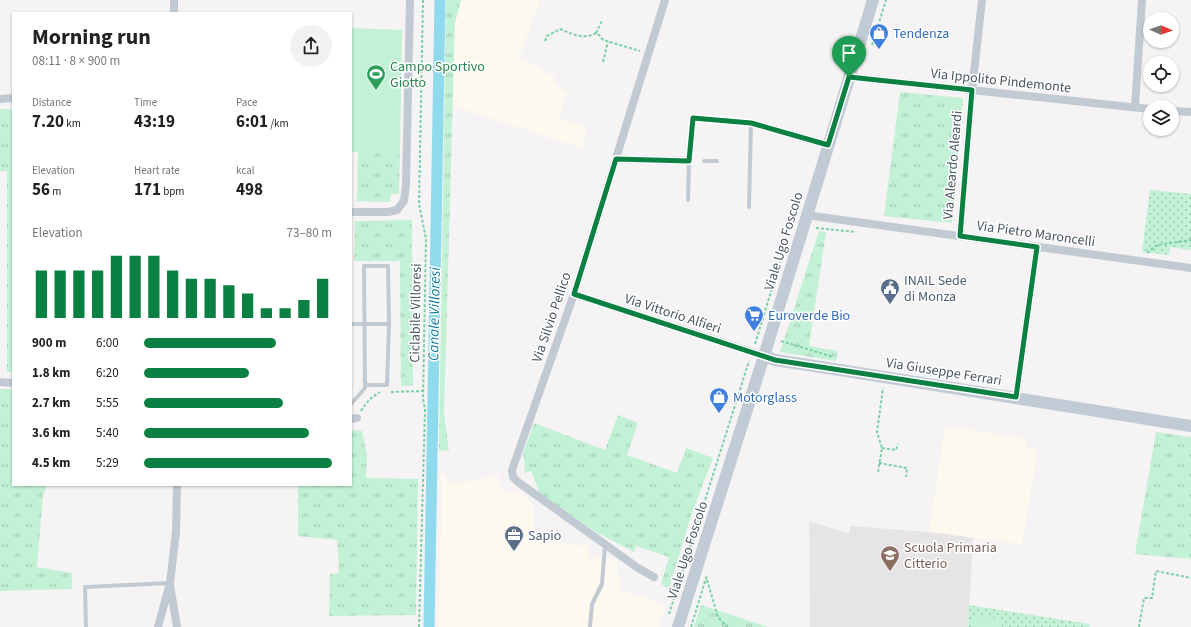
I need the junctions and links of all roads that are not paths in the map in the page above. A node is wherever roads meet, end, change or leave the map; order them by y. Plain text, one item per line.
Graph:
1 (174, 0) edge
2 (410, 0) edge
3 (665, 0) edge
4 (873, 0) edge
5 (982, 0) edge
6 (1142, 0) edge
7 (174, 12) edge
8 (849, 77) junction
9 (972, 90) junction
10 (12, 98) edge
11 (0, 99) edge
12 (1135, 107) junction
13 (1143, 108) edge
14 (1179, 111) edge
15 (1191, 112) edge
16 (751, 123) junction
17 (828, 145) junction
18 (616, 159) junction
19 (691, 161) junction
20 (704, 161) dead end
21 (718, 162) dead end
22 (688, 200) dead end
23 (749, 207) dead end
24 (352, 212) edge
25 (806, 216) junction
26 (960, 236) junction
27 (1037, 247) junction
28 (1191, 268) edge
29 (574, 294) junction
30 (352, 324) edge
31 (363, 324) junction
32 (389, 324) junction
33 (758, 354) junction
34 (0, 382) edge
35 (12, 383) edge
36 (365, 385) junction
37 (1016, 397) junction
38 (352, 403) edge
39 (1191, 426) edge
40 (177, 486) edge
41 (605, 544) junction
42 (654, 577) dead end
43 (170, 583) junction
44 (86, 627) edge
45 (158, 627) edge
46 (177, 627) edge
47 (590, 627) edge
48 (678, 627) edge

1 - 7 street
2 - 24 street
3 - 18 street, Via Silvio Pellico
4 - 8 street, Viale Ugo Foscolo
5 - 9 street, Via Aleardo Aleardi
6 - 12 street
8 - 9 street, Via Ippolito Pindemonte
8 - 17 street, Viale Ugo Foscolo
9 - 12 street, Via Ippolito Pindemonte
9 - 26 street, Via Aleardo Aleardi
10 - 11 street
12 - 13 street, Via Ippolito Pindemonte
14 - 15 street
16 - 17 street
16 - 19 lane
16 - 23 lane
17 - 25 street, Viale Ugo Foscolo
18 - 19 street
18 - 29 street, Via Silvio Pellico
19 - 22 lane
20 - 21 lane
25 - 26 street, Via Pietro Maroncelli
25 - 33 street, Viale Ugo Foscolo
26 - 27 street, Via Pietro Maroncelli
27 - 28 street, Via Pietro Maroncelli
27 - 37 street
29 - 33 street, Via Vittorio Alfieri
29 - 41 street, Via Silvio Pellico
30 - 31 lane
31 - 32 lane
31 - 32 lane
31 - 36 lane
32 - 36 lane
33 - 37 street, Via Giuseppe Ferrari
33 - 48 street, Viale Ugo Foscolo
34 - 35 street
36 - 38 lane
37 - 39 street, Via Giuseppe Ferrari
40 - 43 street
41 - 42 street, Via Silvio Pellico
41 - 47 lane
43 - 44 lane
43 - 45 street
43 - 46 street

